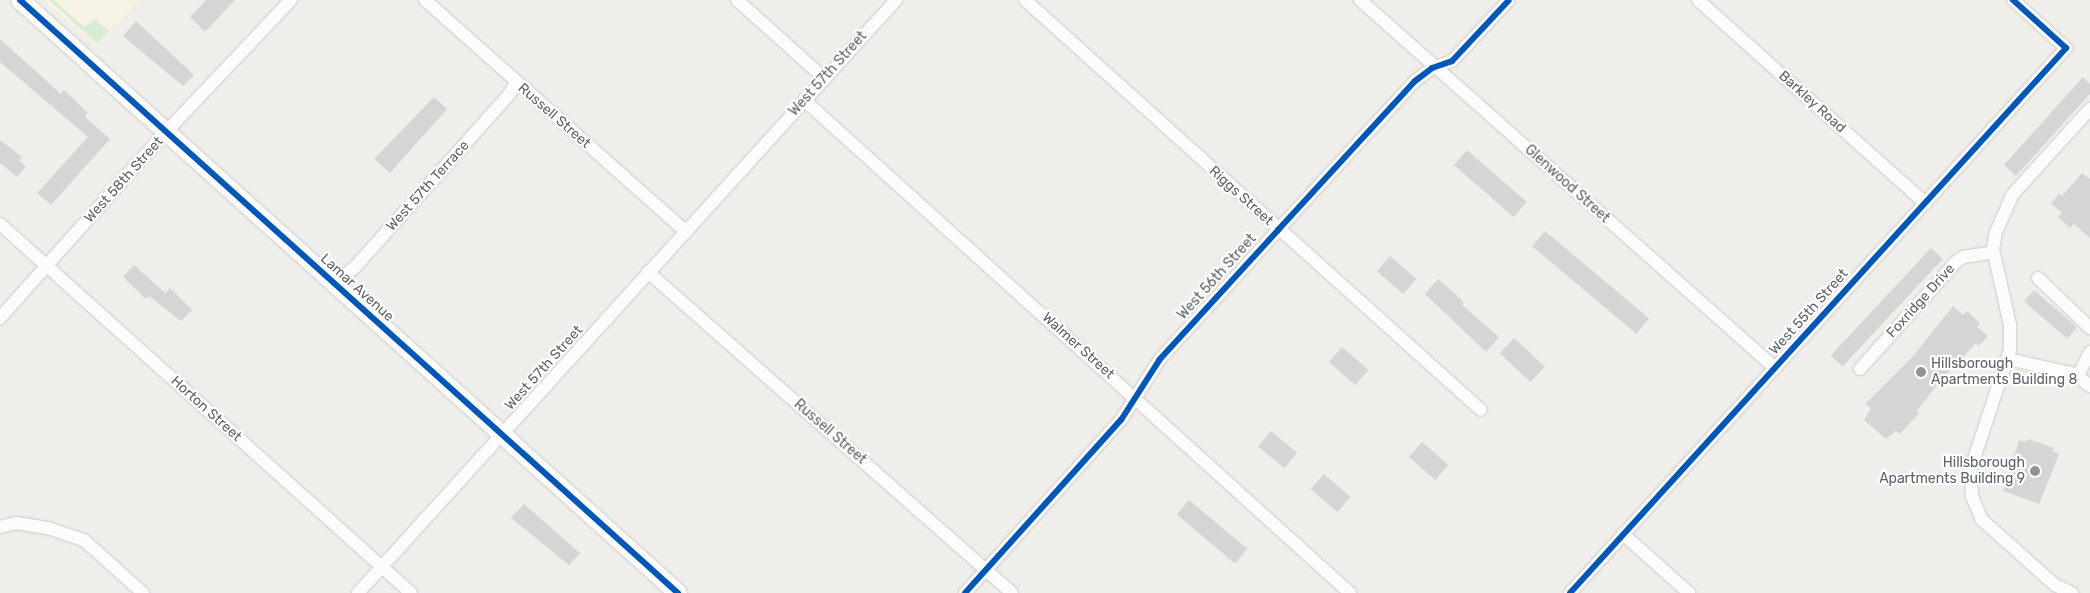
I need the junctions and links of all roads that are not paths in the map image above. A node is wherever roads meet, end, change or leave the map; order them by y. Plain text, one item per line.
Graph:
1 (20, 0) edge
2 (291, 0) edge
3 (426, 0) edge
4 (737, 0) edge
5 (896, 0) edge
6 (1025, 0) edge
7 (1360, 0) edge
8 (1508, 0) edge
9 (1698, 0) edge
10 (2013, 0) edge
11 (1436, 68) junction
12 (824, 78) junction
13 (516, 82) junction
14 (804, 100) junction
15 (2090, 109) edge
16 (166, 132) junction
17 (1925, 203) junction
18 (0, 224) edge
19 (1278, 230) junction
20 (685, 231) junction
21 (1993, 252) junction
22 (46, 266) junction
23 (648, 272) junction
24 (2038, 278) dead end
25 (334, 285) junction
26 (0, 318) edge
27 (2090, 328) edge
28 (2090, 352) edge
29 (2008, 359) junction
30 (1775, 368) junction
31 (1860, 369) dead end
32 (2078, 375) junction
33 (2090, 386) edge
34 (1134, 397) junction
35 (1481, 410) dead end
36 (502, 434) junction
37 (0, 527) edge
38 (1623, 534) junction
39 (382, 567) junction
40 (986, 570) junction
41 (144, 593) edge
42 (358, 593) edge
43 (411, 593) edge
44 (678, 593) edge
45 (965, 593) edge
46 (1012, 593) edge
47 (1350, 593) edge
48 (1570, 593) edge
49 (1689, 593) edge
50 (2072, 593) edge

1 - 16 street, Lamar Avenue
2 - 16 street, West 58th Street
3 - 13 street, Russell Street
4 - 12 street
5 - 12 street, West 57th Street
6 - 19 street, Riggs Street
7 - 11 street, Glenwood Street
8 - 11 street, West 56th Street
9 - 17 street, Barkley Road
10 - 17 street, West 55th Street
11 - 19 street, West 56th Street
11 - 30 street, Glenwood Street
12 - 14 street, West 57th Street
13 - 20 street, Russell Street
13 - 25 street, West 57th Terrace
14 - 20 street, West 57th Street
14 - 34 street, Walmer Street
15 - 21 street
16 - 22 street, West 58th Street
16 - 25 street, Lamar Avenue
17 - 30 street, West 55th Street
18 - 22 street, Horton Street
19 - 34 street, West 56th Street
19 - 35 street, Riggs Street
20 - 23 street, West 57th Street
21 - 29 street
21 - 31 street, Foxridge Drive
22 - 26 street, West 58th Street
22 - 39 street, Horton Street
23 - 36 street, West 57th Street
23 - 40 street, Russell Street
24 - 27 street
25 - 36 street, Lamar Avenue
28 - 32 street
29 - 32 street
29 - 50 street
30 - 38 street, West 55th Street
32 - 33 street
34 - 40 street, West 56th Street
34 - 47 street, Walmer Street
36 - 39 street, West 57th Street
36 - 44 street, Lamar Avenue
37 - 41 street
38 - 48 street, West 55th Street
38 - 49 street
39 - 42 street, West 57th Street
39 - 43 street, Horton Street
40 - 45 street, West 56th Street
40 - 46 street, Russell Street

